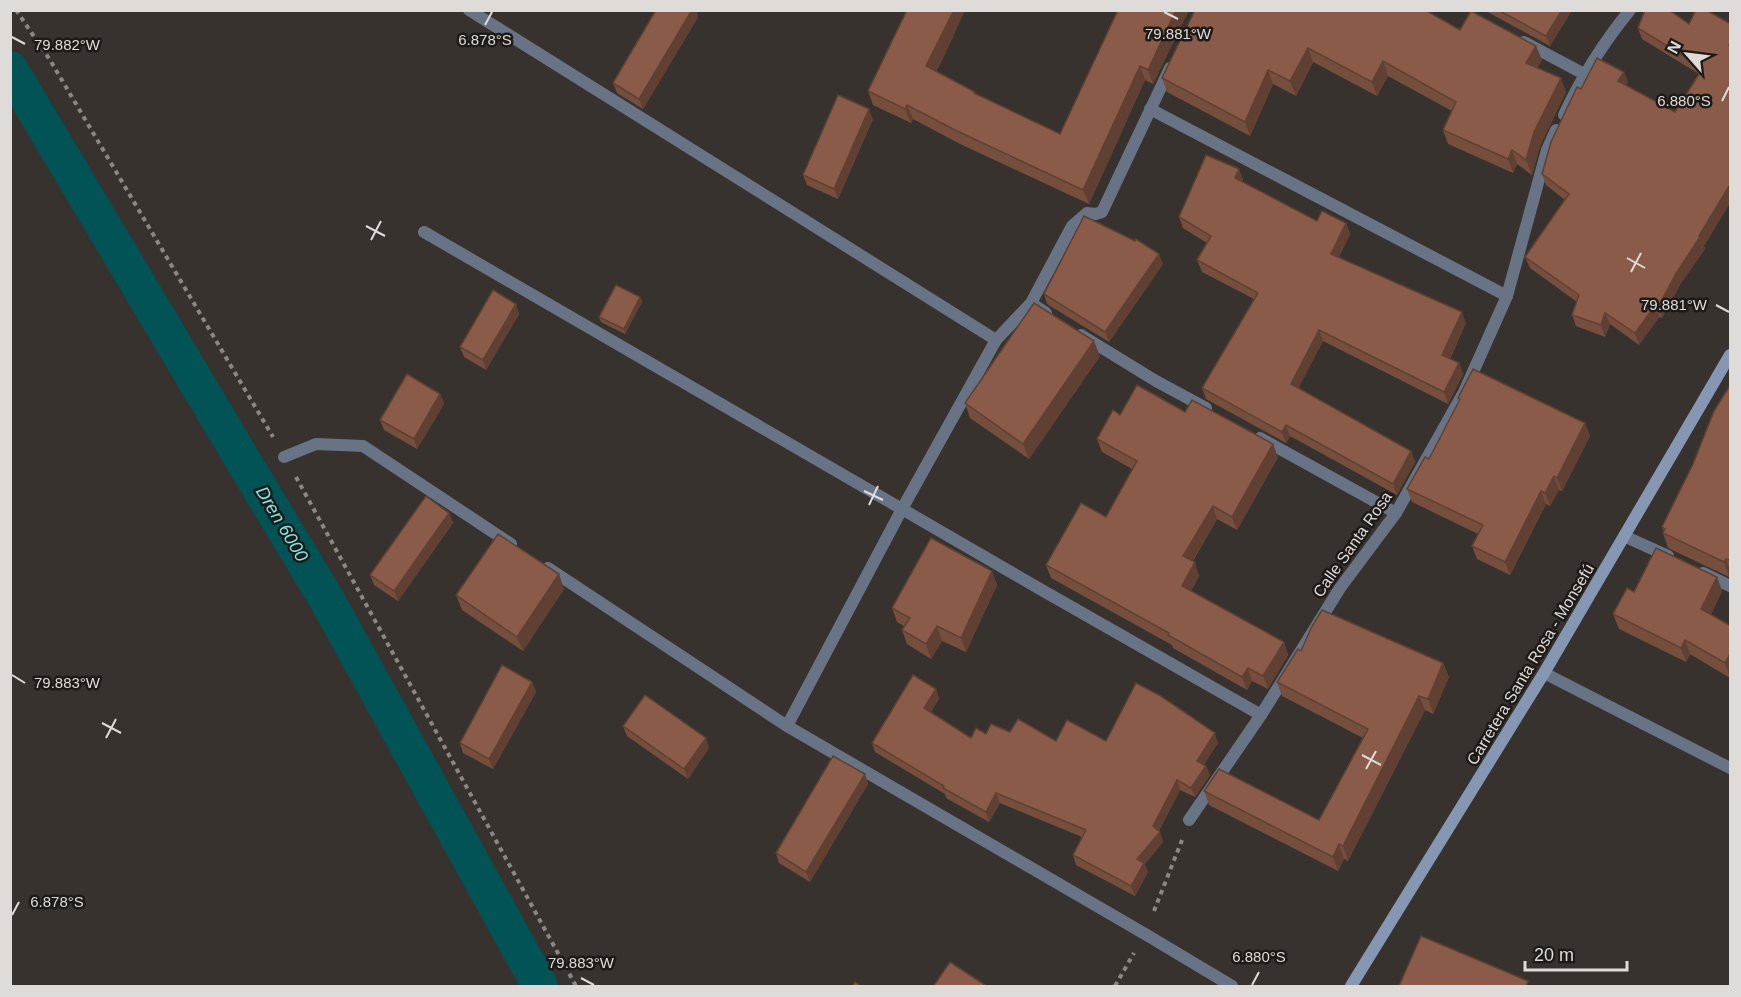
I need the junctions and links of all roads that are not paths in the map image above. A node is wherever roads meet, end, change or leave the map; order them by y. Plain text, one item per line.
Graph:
1 (469, 10) edge
2 (1630, 10) edge
3 (1515, 37) edge
4 (1175, 58) edge
5 (1586, 75) junction
6 (1150, 110) junction
7 (424, 232) dead end
8 (1507, 296) junction
9 (1031, 303) junction
10 (996, 340) junction
11 (1731, 355) edge
12 (1218, 415) edge
13 (1250, 432) edge
14 (284, 457) road end
15 (902, 509) junction
16 (1396, 513) junction
17 (1626, 537) junction
18 (520, 550) edge
19 (540, 563) edge
20 (1731, 586) edge
21 (1544, 674) junction
22 (1261, 715) junction
23 (787, 726) junction
24 (1731, 768) edge
25 (1189, 820) road end
26 (1232, 987) edge
27 (1351, 987) edge

1 - 10 street
2 - 5 street, Calle Santa Rosa
3 - 5 street
4 - 6 street
5 - 8 street, Calle Santa Rosa
6 - 8 street
6 - 9 street
7 - 15 street
8 - 16 street, Calle Santa Rosa
9 - 10 street
9 - 12 street
10 - 15 street
11 - 17 main road, Carretera Santa Rosa - Monsefú
13 - 16 street
14 - 18 street
15 - 22 street
15 - 23 street
16 - 22 street, Calle Santa Rosa
17 - 20 street
17 - 21 main road, Carretera Santa Rosa - Monsefú
19 - 23 street
21 - 24 street
21 - 27 main road, Carretera Santa Rosa - Monsefú
22 - 25 street, Calle Santa Rosa
23 - 26 street

